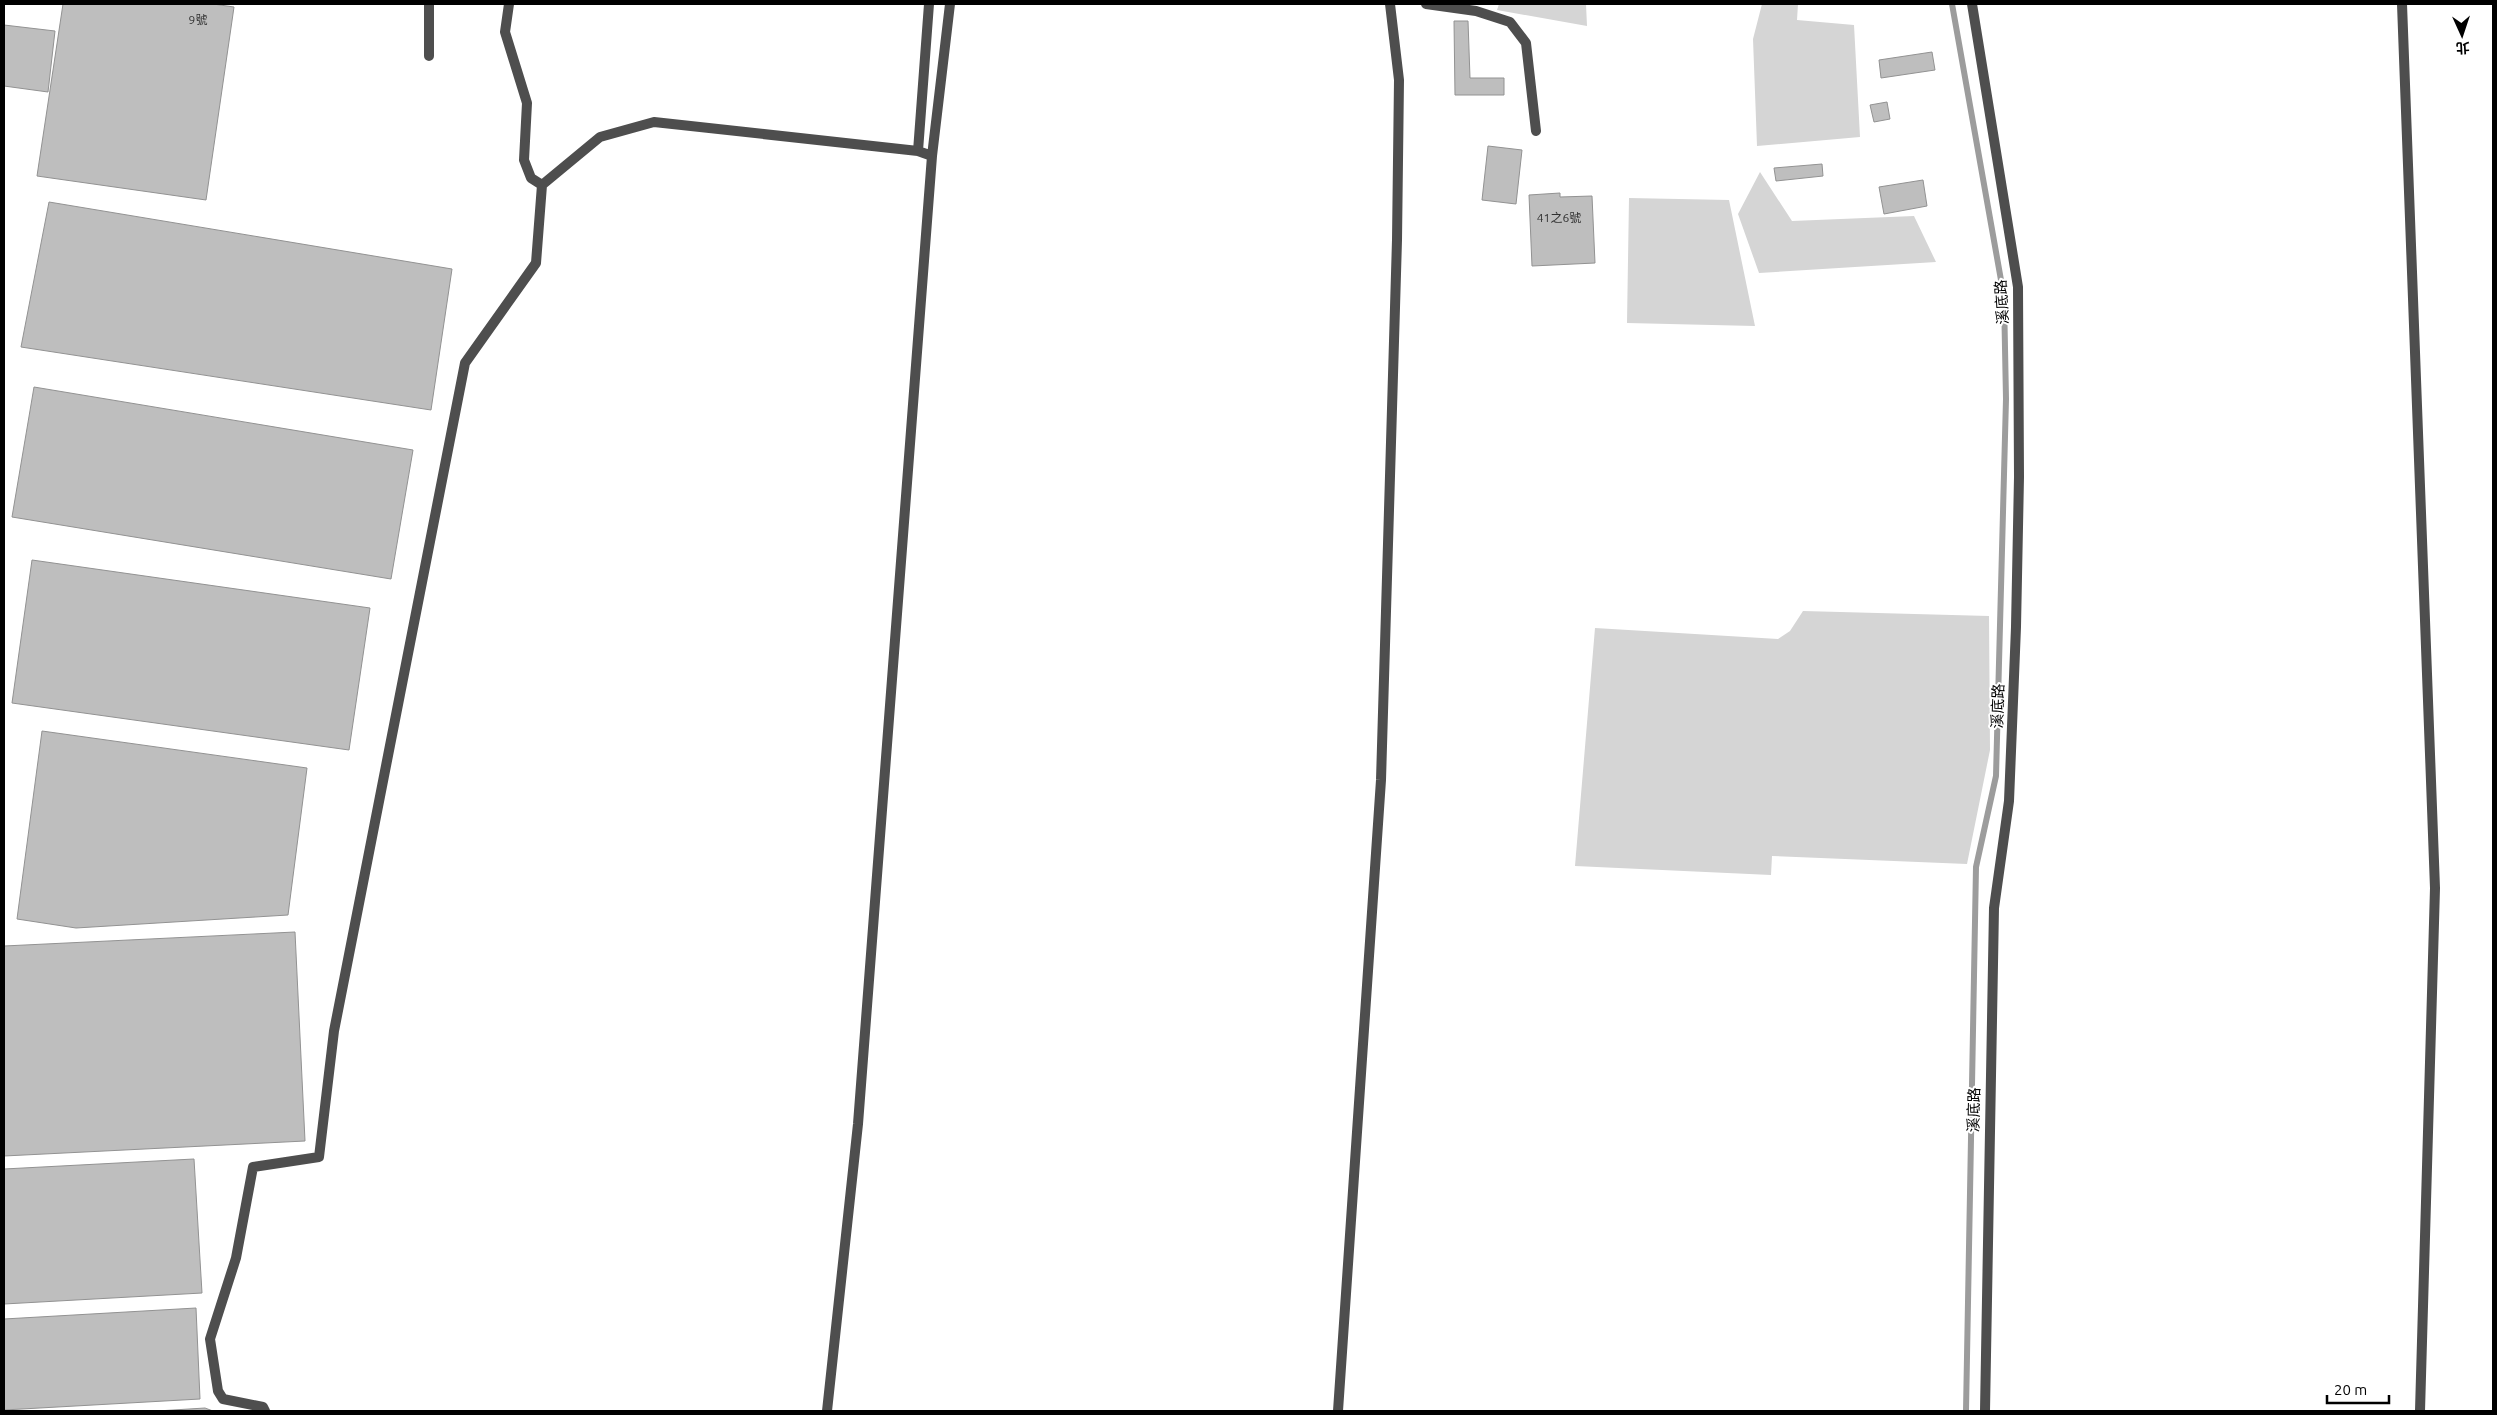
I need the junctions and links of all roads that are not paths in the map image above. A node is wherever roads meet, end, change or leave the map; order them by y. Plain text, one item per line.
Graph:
1 (429, 4) edge
2 (509, 4) edge
3 (929, 4) edge
4 (950, 4) edge
5 (1390, 4) edge
6 (1426, 4) edge
7 (1972, 4) edge
8 (2402, 4) edge
9 (429, 56) dead end
10 (1536, 131) dead end
11 (918, 152) junction
12 (932, 156) junction
13 (542, 185) junction
14 (264, 1411) edge
15 (827, 1411) edge
16 (1338, 1411) edge
17 (1985, 1411) edge
18 (2420, 1411) edge

1 - 9 street
2 - 13 street
3 - 11 street
4 - 12 street
5 - 16 street
6 - 10 street
7 - 17 street, 溪底路
8 - 18 street
11 - 12 street
11 - 13 street
12 - 15 street
13 - 14 street

